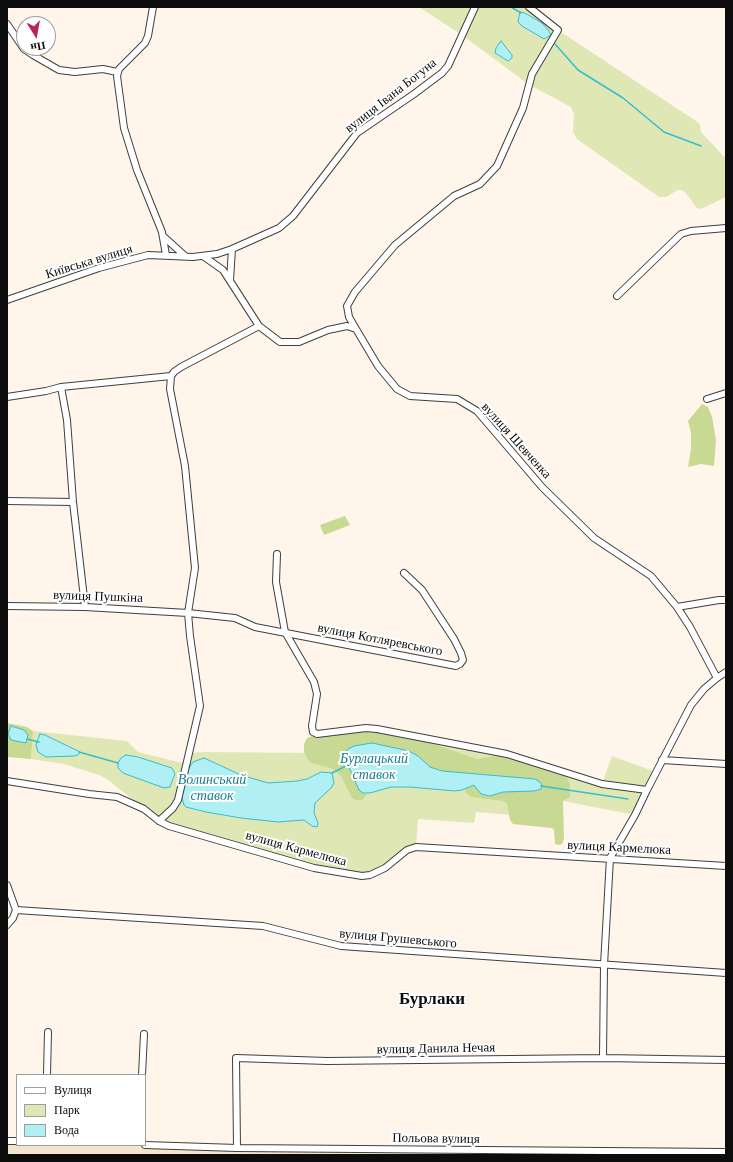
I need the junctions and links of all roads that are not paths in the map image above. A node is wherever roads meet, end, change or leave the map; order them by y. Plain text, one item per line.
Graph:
1 (153, 7) edge
2 (475, 7) edge
3 (528, 7) edge
4 (7, 24) edge
5 (117, 72) junction
6 (726, 228) edge
7 (163, 236) junction
8 (232, 249) junction
9 (166, 256) junction
10 (186, 256) junction
11 (203, 256) junction
12 (230, 280) junction
13 (617, 296) dead end
14 (7, 300) edge
15 (259, 326) junction
16 (356, 329) junction
17 (171, 376) junction
18 (61, 387) junction
19 (726, 393) edge
20 (7, 397) edge
21 (708, 399) dead end
22 (7, 501) edge
23 (73, 502) junction
24 (276, 554) dead end
25 (404, 574) dead end
26 (726, 600) edge
27 (7, 606) edge
28 (85, 607) junction
29 (677, 607) junction
30 (188, 613) junction
31 (285, 632) junction
32 (726, 672) edge
33 (716, 678) junction
34 (662, 760) junction
35 (726, 764) edge
36 (7, 781) edge
37 (647, 790) junction
38 (159, 820) junction
39 (610, 858) junction
40 (726, 866) edge
41 (7, 885) edge
42 (16, 910) junction
43 (7, 925) edge
44 (604, 965) junction
45 (726, 973) edge
46 (48, 1032) dead end
47 (144, 1034) dead end
48 (603, 1058) junction
49 (726, 1060) edge
50 (47, 1074) edge
51 (142, 1074) edge
52 (146, 1145) edge
53 (238, 1148) junction
54 (726, 1152) edge

1 - 5 street
2 - 8 street, вулиця Івана Богуна
3 - 16 street, вулиця Шевченка
4 - 5 street
5 - 7 street
6 - 13 street
7 - 9 street
7 - 10 street
8 - 11 street, вулиця Івана Богуна
8 - 12 street
9 - 10 street, Київська вулиця
9 - 14 street, Київська вулиця
10 - 11 street, Київська вулиця
11 - 12 street
12 - 15 street
15 - 16 street
15 - 17 street
16 - 29 street, вулиця Шевченка
17 - 18 street
17 - 30 street
18 - 20 street
18 - 23 street
19 - 21 street
22 - 23 street
23 - 28 street
24 - 31 street
25 - 31 street, вулиця Котляревського
26 - 29 street
27 - 28 street, вулиця Пушкіна
28 - 30 street, вулиця Пушкіна
29 - 33 street, вулиця Шевченка
30 - 31 street, вулиця Котляревського
30 - 38 street
31 - 37 street
32 - 33 street
33 - 34 street
34 - 35 street
34 - 37 street
36 - 38 street, вулиця Кармелюка
37 - 39 street
38 - 39 street, вулиця Кармелюка
39 - 40 street, вулиця Кармелюка
39 - 44 street
41 - 42 street
42 - 43 street
42 - 44 street, вулиця Грушевського
44 - 45 street, вулиця Грушевського
44 - 48 street
46 - 50 street
47 - 51 street
48 - 49 street, вулиця Данила Нечая
48 - 53 street, вулиця Данила Нечая
52 - 53 street, Польова вулиця
53 - 54 street, Польова вулиця

